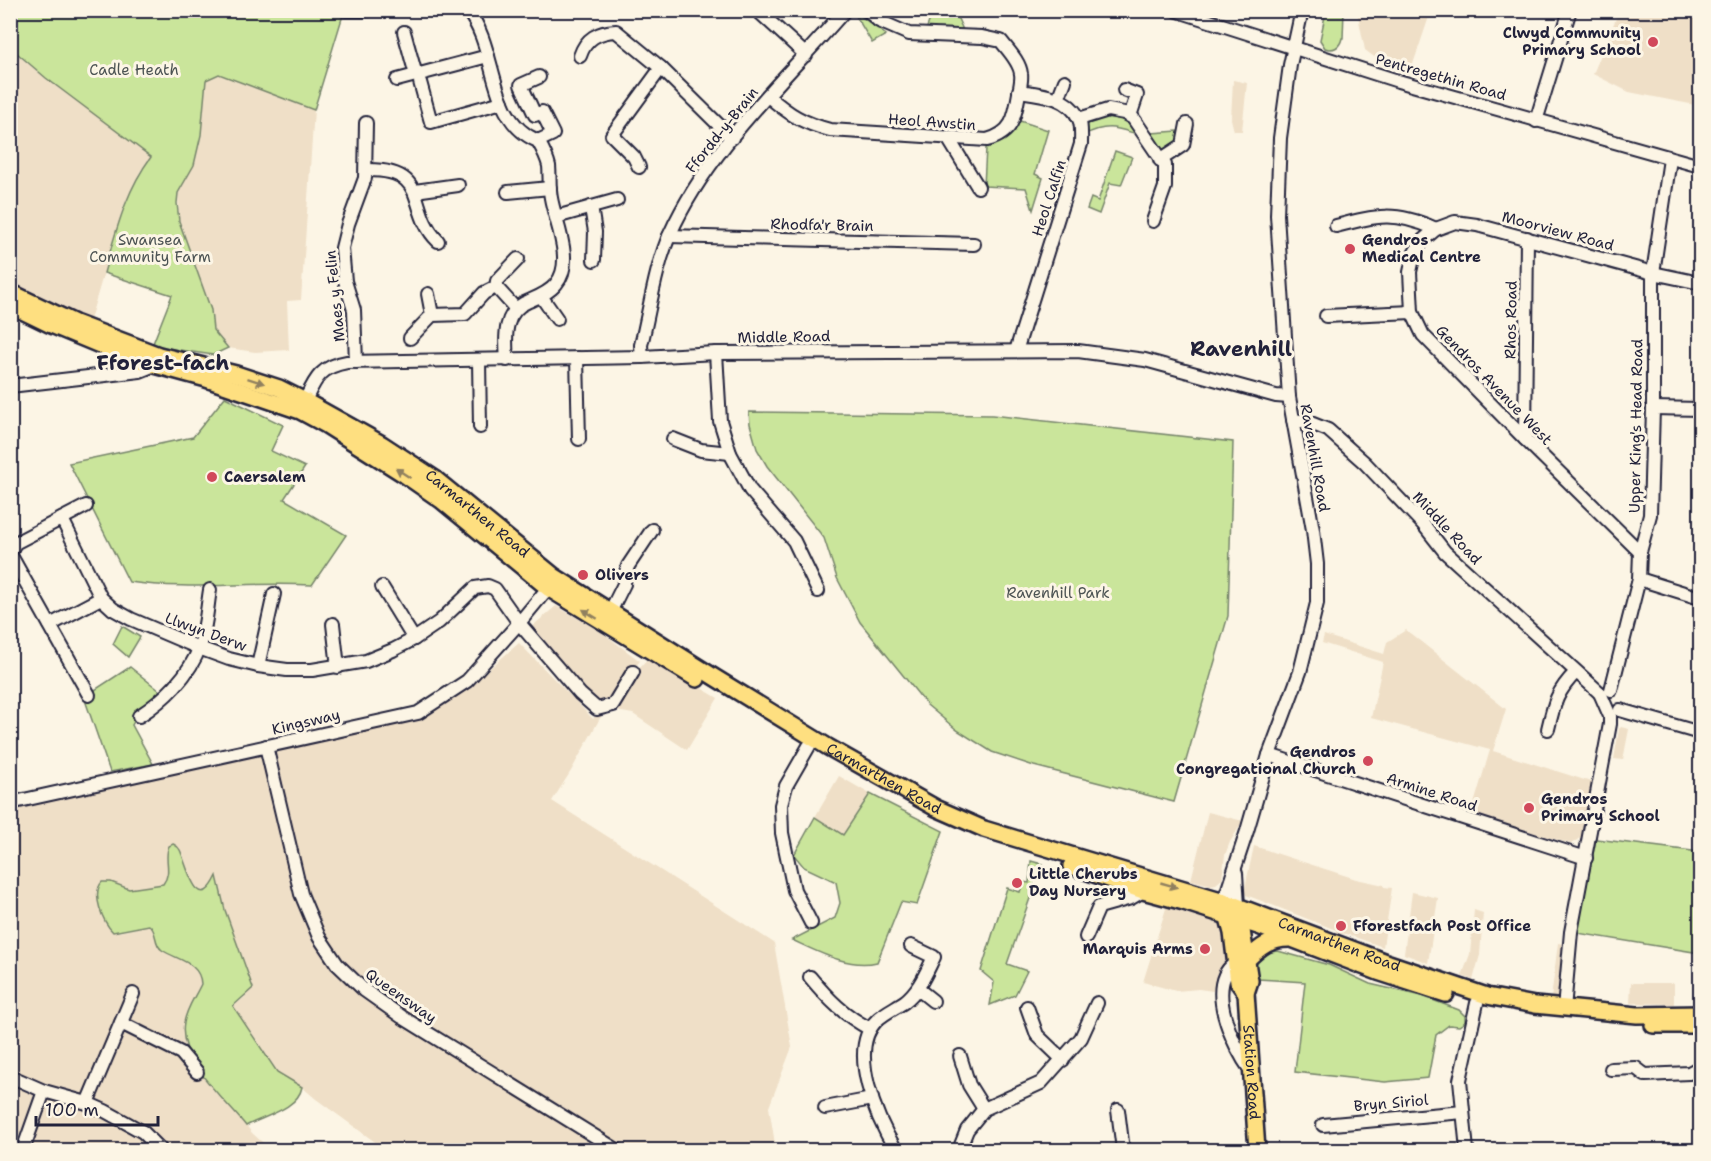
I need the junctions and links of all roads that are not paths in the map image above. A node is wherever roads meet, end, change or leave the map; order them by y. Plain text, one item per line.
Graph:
1 (345, 10) edge
2 (367, 10) edge
3 (467, 10) edge
4 (757, 10) edge
5 (845, 10) edge
6 (867, 10) edge
7 (1175, 10) edge
8 (1302, 10) edge
9 (1570, 10) edge
10 (404, 32) dead end
11 (1295, 48) junction
12 (806, 55) junction
13 (488, 56) junction
14 (580, 57) dead end
15 (661, 68) junction
16 (540, 77) dead end
17 (418, 79) junction
18 (397, 80) dead end
19 (1065, 81) dead end
20 (1124, 90) dead end
21 (1019, 91) junction
22 (768, 96) junction
23 (1058, 99) junction
24 (502, 102) junction
25 (1130, 116) junction
26 (1079, 119) junction
27 (1536, 121) junction
28 (366, 123) dead end
29 (1186, 124) dead end
30 (732, 138) junction
31 (948, 138) junction
32 (538, 141) junction
33 (1670, 159) junction
34 (1160, 160) junction
35 (1701, 166) edge
36 (639, 167) dead end
37 (366, 170) junction
38 (978, 180) dead end
39 (458, 185) dead end
40 (550, 188) junction
41 (415, 191) junction
42 (508, 192) dead end
43 (617, 200) dead end
44 (591, 207) junction
45 (556, 217) junction
46 (1153, 221) dead end
47 (1455, 222) joint
48 (1336, 226) dead end
49 (1436, 229) junction
50 (669, 236) junction
51 (1527, 238) junction
52 (438, 241) dead end
53 (974, 244) dead end
54 (518, 259) dead end
55 (594, 260) dead end
56 (1653, 273) junction
57 (1701, 283) edge
58 (496, 287) junction
59 (10, 292) edge
60 (428, 294) dead end
61 (541, 296) junction
62 (10, 305) edge
63 (515, 308) junction
64 (1412, 312) junction
65 (432, 315) junction
66 (1326, 316) dead end
67 (557, 320) dead end
68 (410, 338) dead end
69 (1016, 351) junction
70 (716, 353) junction
71 (642, 357) junction
72 (577, 358) junction
73 (157, 360) junction
74 (479, 360) junction
75 (507, 360) junction
76 (356, 362) junction
77 (10, 386) edge
78 (1289, 397) junction
79 (302, 406) junction
80 (1653, 408) junction
81 (1701, 409) edge
82 (1293, 420) junction
83 (480, 426) dead end
84 (673, 439) dead end
85 (1525, 439) junction
86 (579, 440) dead end
87 (730, 453) junction
88 (86, 506) dead end
89 (62, 519) junction
90 (651, 530) dead end
91 (1640, 552) junction
92 (10, 553) edge
93 (1639, 579) junction
94 (550, 582) junction
95 (382, 587) dead end
96 (210, 590) dead end
97 (818, 591) dead end
98 (274, 594) dead end
99 (101, 597) junction
100 (1701, 598) edge
101 (610, 612) junction
102 (519, 623) junction
103 (333, 624) dead end
104 (50, 625) junction
105 (414, 639) junction
106 (199, 648) junction
107 (258, 666) junction
108 (338, 667) junction
109 (633, 672) dead end
110 (1576, 672) junction
111 (1606, 692) junction
112 (89, 695) dead end
113 (1615, 713) junction
114 (139, 716) dead end
115 (1548, 729) dead end
116 (1701, 733) edge
117 (266, 746) junction
118 (809, 746) junction
119 (1269, 755) junction
120 (10, 803) edge
121 (1586, 858) junction
122 (1143, 891) junction
123 (1233, 911) junction
124 (811, 923) dead end
125 (1086, 937) dead end
126 (1292, 939) junction
127 (911, 946) dead end
128 (1241, 961) junction
129 (810, 977) dead end
130 (918, 989) junction
131 (133, 994) dead end
132 (933, 1000) dead end
133 (1097, 1003) dead end
134 (1477, 1003) junction
135 (1027, 1007) dead end
136 (1564, 1009) junction
137 (1701, 1014) edge
138 (121, 1023) junction
139 (1701, 1025) edge
140 (870, 1029) junction
141 (960, 1056) dead end
142 (1063, 1060) junction
143 (1701, 1067) edge
144 (1611, 1069) dead end
145 (1251, 1071) junction
146 (197, 1072) dead end
147 (10, 1076) edge
148 (44, 1091) junction
149 (872, 1100) junction
150 (87, 1103) junction
151 (825, 1108) dead end
152 (984, 1109) junction
153 (1118, 1110) dead end
154 (1463, 1112) junction
155 (1323, 1125) dead end
156 (23, 1150) edge
157 (161, 1150) edge
158 (616, 1150) edge
159 (896, 1150) edge
160 (959, 1150) edge
161 (1123, 1150) edge
162 (1257, 1150) edge
163 (1467, 1150) edge

1 - 2 street
3 - 13 street
4 - 12 street
5 - 12 street, Ffordd-y-Brain
6 - 21 street, Heol Awstin
7 - 11 street, Pentregethin Road
8 - 11 street, Ravenhill Road
9 - 27 street
10 - 17 street
11 - 27 street, Pentregethin Road
11 - 78 street, Ravenhill Road
12 - 22 street, Ffordd-y-Brain
13 - 17 street
13 - 24 street
14 - 15 street
15 - 30 street
15 - 36 street
16 - 32 street
17 - 18 street
17 - 24 street
19 - 23 street
20 - 25 street
21 - 23 street
21 - 31 street, Heol Awstin
22 - 30 street, Ffordd-y-Brain
22 - 31 street, Heol Awstin
23 - 26 street
24 - 32 street
25 - 26 street
25 - 34 street
26 - 69 street, Heol Calfin
27 - 33 street, Pentregethin Road
28 - 37 street, Maes y Felin
29 - 34 street
30 - 50 street, Ffordd-y-Brain
31 - 38 street
32 - 40 street
33 - 35 street, Pentregethin Road
33 - 56 street, Upper King's Head Road
34 - 46 street
37 - 41 street
37 - 76 street, Maes y Felin
39 - 41 street
40 - 42 street
40 - 45 street
41 - 52 street
43 - 44 street
44 - 45 street
44 - 55 street
45 - 61 street
47 - 49 street, Gendros Avenue West
47 - 51 street, Moorview Road
48 - 49 street
49 - 64 street, Gendros Avenue West
50 - 53 street, Rhodfa'r Brain
50 - 71 street, Ffordd-y-Brain
51 - 56 street, Moorview Road
51 - 85 street, Rhos Road
54 - 58 street
56 - 57 street, Moorview Road
56 - 80 street, Upper King's Head Road
58 - 63 street
58 - 65 street
59 - 73 main road
60 - 65 street
61 - 63 street
61 - 67 street
62 - 73 main road
63 - 75 street
64 - 66 street
64 - 85 street, Gendros Avenue West
65 - 68 street
69 - 70 street, Middle Road
69 - 78 street, Middle Road
70 - 71 street, Middle Road
70 - 87 street
71 - 72 street, Middle Road
72 - 75 street, Middle Road
72 - 86 street
73 - 77 street, Carmarthen Road
73 - 79 main road, Carmarthen Road
74 - 75 street, Middle Road
74 - 76 street, Middle Road
74 - 83 street
76 - 79 street, Middle Road
78 - 82 street, Ravenhill Road
79 - 94 main road, Carmarthen Road
80 - 81 street
80 - 91 street, Upper King's Head Road
82 - 110 street, Middle Road
82 - 119 street, Ravenhill Road
84 - 87 street
85 - 91 street, Gendros Avenue West
87 - 97 street
88 - 89 street
89 - 92 street
89 - 99 street, Llwyn Derw
90 - 101 street
91 - 93 street, Upper King's Head Road
92 - 104 street
93 - 100 street
93 - 111 street, Upper King's Head Road
94 - 101 main road, Carmarthen Road
94 - 102 street, Kingsway
118 -> 94 main road, Carmarthen Road
95 - 105 street
96 - 106 street
98 - 107 street
99 - 104 street
99 - 106 street, Llwyn Derw
101 -> 123 main road, Carmarthen Road
102 - 105 street, Llwyn Derw
102 - 109 street
102 - 117 street, Kingsway
103 - 108 street
104 - 112 street
105 - 108 street, Llwyn Derw
106 - 107 street, Llwyn Derw
106 - 114 street
107 - 108 street, Llwyn Derw
110 - 111 street, Middle Road
110 - 115 street
111 - 113 street
113 - 116 street
113 - 121 street
117 - 120 street, Kingsway
117 - 158 street, Queensway
118 - 122 main road, Carmarthen Road
118 - 124 street
119 - 121 street, Armine Road
119 - 123 street, Ravenhill Road
121 - 136 street
122 - 123 main road, Carmarthen Road
122 - 125 street
123 - 126 main road, Carmarthen Road
123 - 128 main road, Station Road
123 - 136 main road, Carmarthen Road
126 - 128 main road
126 - 134 main road, Carmarthen Road
127 - 130 street
128 - 145 main road, Station Road
128 - 145 street
129 - 140 street
130 - 132 street
130 - 140 street
131 - 138 street
133 - 142 street
134 - 139 main road, Carmarthen Road
134 - 154 street
135 - 142 street
136 - 137 main road, Carmarthen Road
138 - 146 street
138 - 150 street
140 - 149 street
141 - 152 street
142 - 152 street
143 - 144 street
145 - 162 main road, Station Road
147 - 148 street
148 - 150 street
148 - 156 street
149 - 151 street
149 - 159 street
150 - 157 street
152 - 160 street
153 - 161 street
154 - 155 street, Bryn Siriol
154 - 163 street

